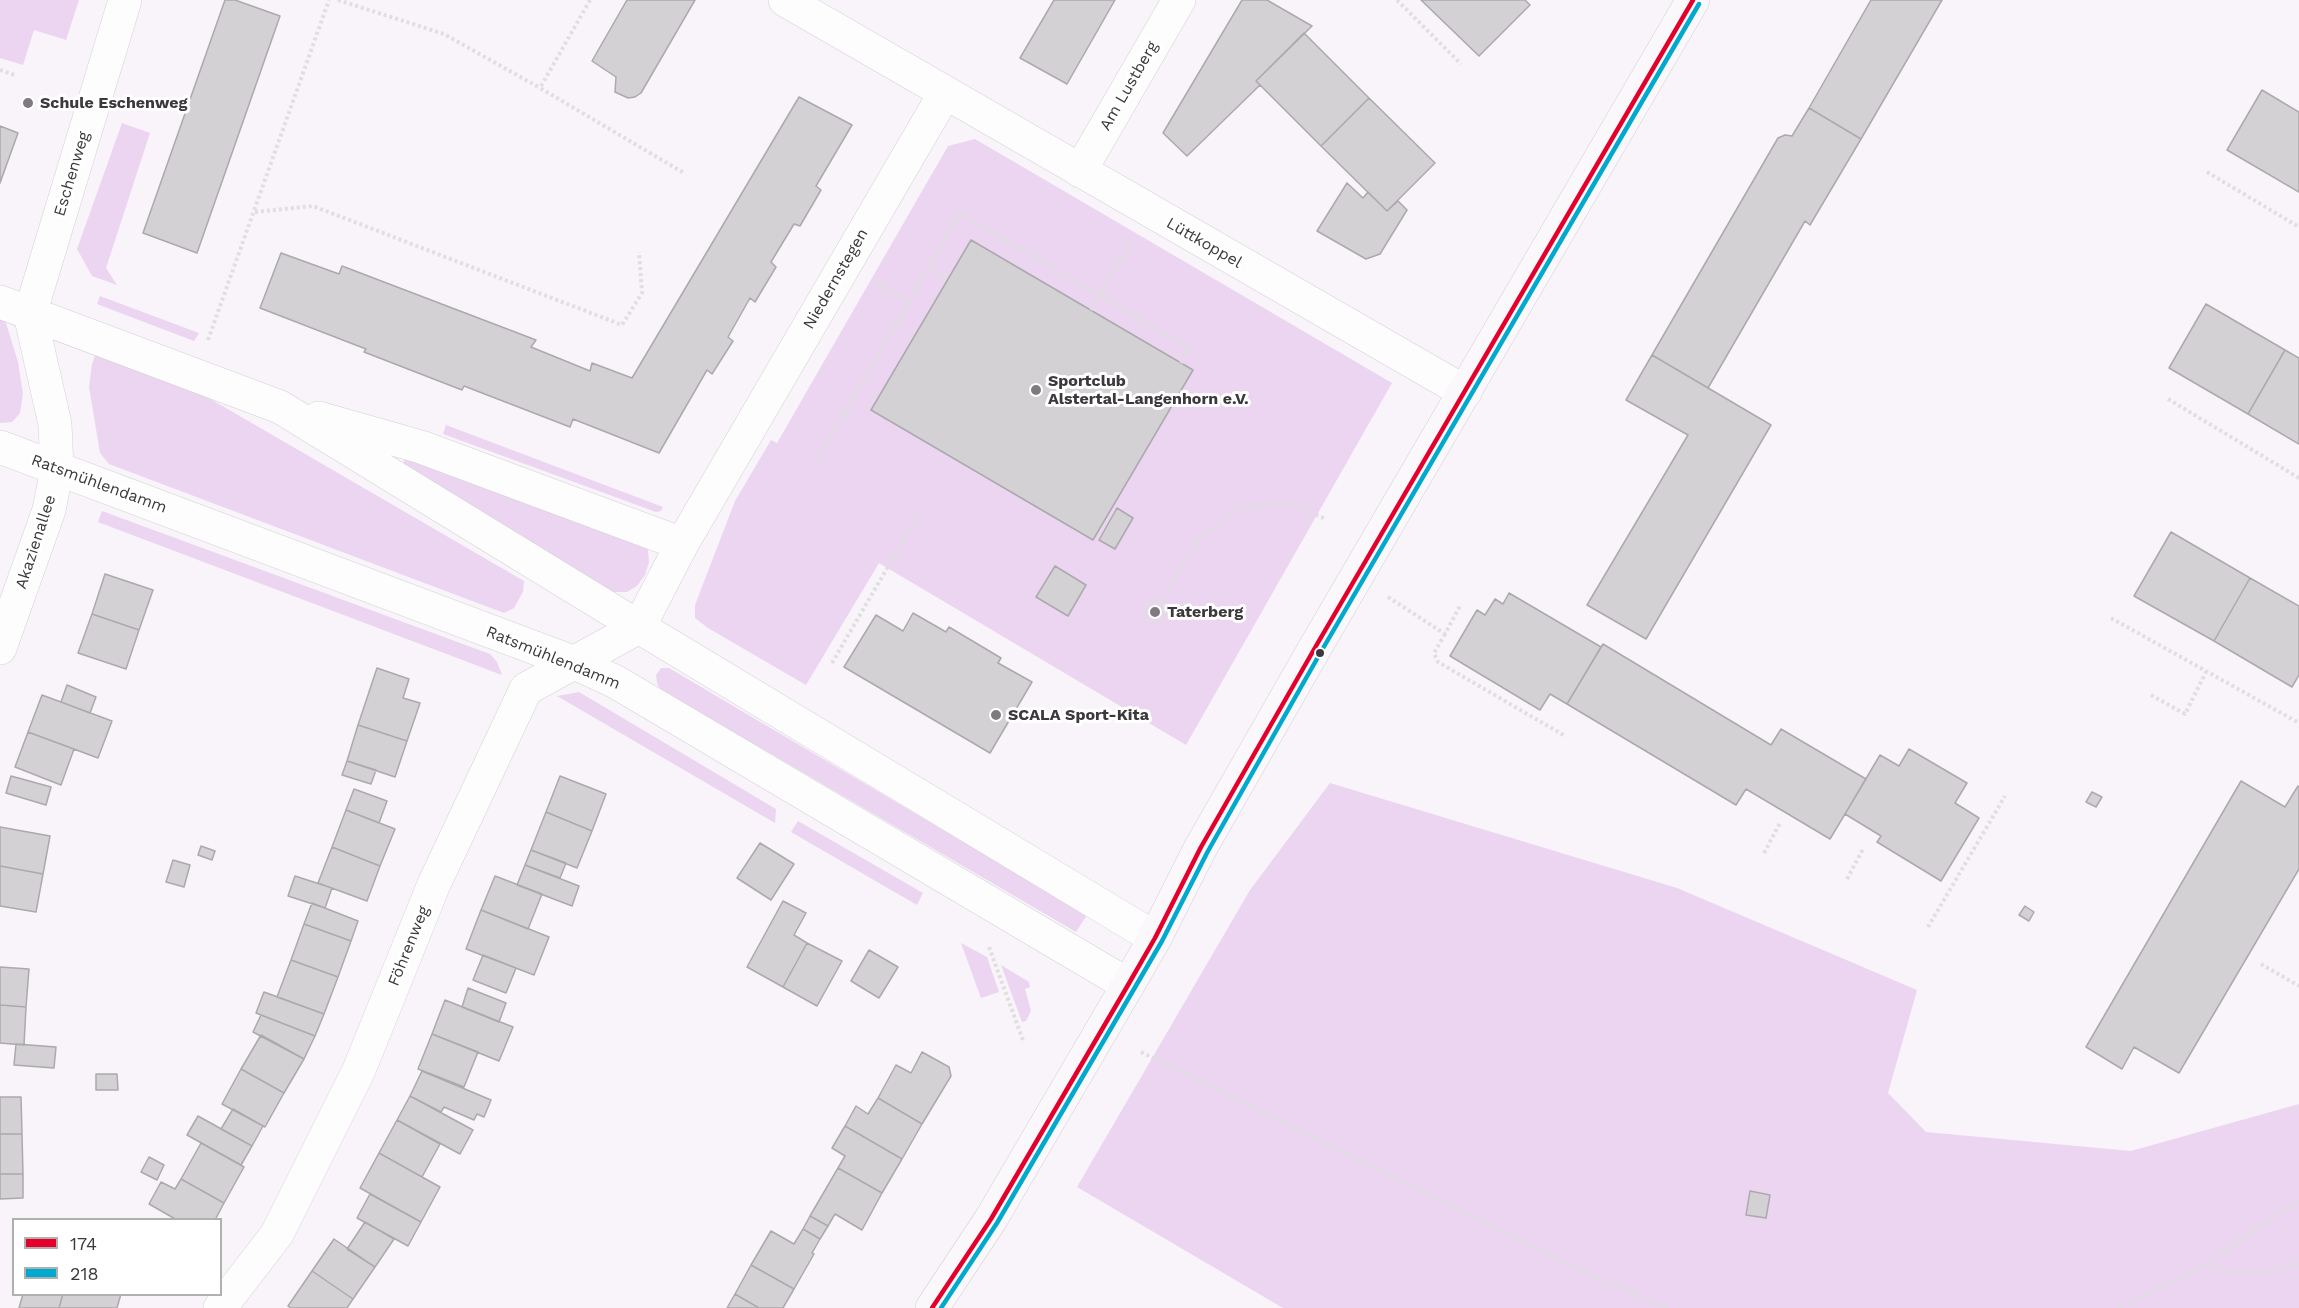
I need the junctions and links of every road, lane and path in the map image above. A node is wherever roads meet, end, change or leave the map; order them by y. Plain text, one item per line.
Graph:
1 (125, 0) edge
2 (329, 0) edge
3 (338, 0) edge
4 (590, 0) edge
5 (785, 0) edge
6 (1179, 0) edge
7 (1397, 0) edge
8 (1693, 0) edge
9 (1461, 64) dead end
10 (0, 70) edge
11 (15, 75) dead end
12 (540, 88) junction
13 (945, 93) junction
14 (1080, 171) junction
15 (2207, 172) dead end
16 (684, 173) dead end
17 (1148, 211) junction
18 (255, 212) junction
19 (2299, 227) edge
20 (639, 252) dead end
21 (928, 268) junction
22 (948, 278) dead end
23 (1099, 295) junction
24 (0, 302) edge
25 (1091, 310) dead end
26 (30, 314) junction
27 (1181, 363) dead end
28 (195, 375) junction
29 (1465, 392) junction
30 (2168, 399) dead end
31 (280, 407) junction
32 (0, 447) edge
33 (819, 458) dead end
34 (57, 469) junction
35 (2299, 478) edge
36 (918, 515) dead end
37 (1326, 519) dead end
38 (682, 544) junction
39 (1358, 576) junction
40 (1161, 602) junction
41 (1460, 606) dead end
42 (2111, 618) dead end
43 (639, 627) junction
44 (1445, 634) junction
45 (0, 648) edge
46 (575, 663) junction
47 (832, 663) dead end
48 (2206, 672) junction
49 (2151, 695) dead end
50 (2299, 723) edge
51 (1565, 736) dead end
52 (2005, 796) dead end
53 (1780, 823) dead end
54 (1863, 849) dead end
55 (1764, 853) dead end
56 (1847, 879) dead end
57 (969, 890) junction
58 (1928, 927) dead end
59 (1155, 938) junction
60 (2261, 964) dead end
61 (1128, 985) junction
62 (2299, 986) edge
63 (1024, 1043) dead end
64 (1142, 1052) dead end
65 (2299, 1200) edge
66 (2299, 1264) edge
67 (2203, 1266) junction
68 (220, 1308) edge
69 (932, 1308) edge
70 (1667, 1308) edge
71 (2118, 1308) edge

1 - 26 street, Eschenweg
2 - 18 path
3 - 12 path
4 - 12 path
5 - 13 street
6 - 14 street, Am Lustberg
7 - 9 path
8 - 29 main road
10 - 11 path
12 - 16 path
13 - 14 street, Lüttkoppel
13 - 38 street, Niedernstegen
14 - 17 street, Lüttkoppel
15 - 19 path
17 - 23 path
17 - 29 street, Lüttkoppel
18 - 20 path
18 - 28 path
21 - 22 path
21 - 23 path
21 - 33 path
23 - 25 path
23 - 27 path
24 - 26 street
26 - 28 street
26 - 34 street, Akazienallee
28 - 31 street
29 - 39 main road
30 - 35 path
31 - 38 street
31 - 43 street
32 - 34 street, Ratsmühlendamm
34 - 45 street, Akazienallee
34 - 46 street, Ratsmühlendamm
36 - 47 path
37 - 40 path
38 - 43 street, Niedernstegen
39 - 44 path
39 - 59 main road
40 - 40 path
41 - 44 path
42 - 48 path
43 - 46 street, Föhrenweg
43 - 59 street
44 - 51 path
46 - 57 street, Ratsmühlendamm
46 - 68 street, Föhrenweg
48 - 49 path
48 - 50 path
52 - 58 path
53 - 55 path
54 - 56 path
57 - 61 street, Ratsmühlendamm
57 - 63 path
59 - 61 main road
60 - 62 path
61 - 69 main road
64 - 70 path
65 - 67 path
66 - 67 path
67 - 71 path

